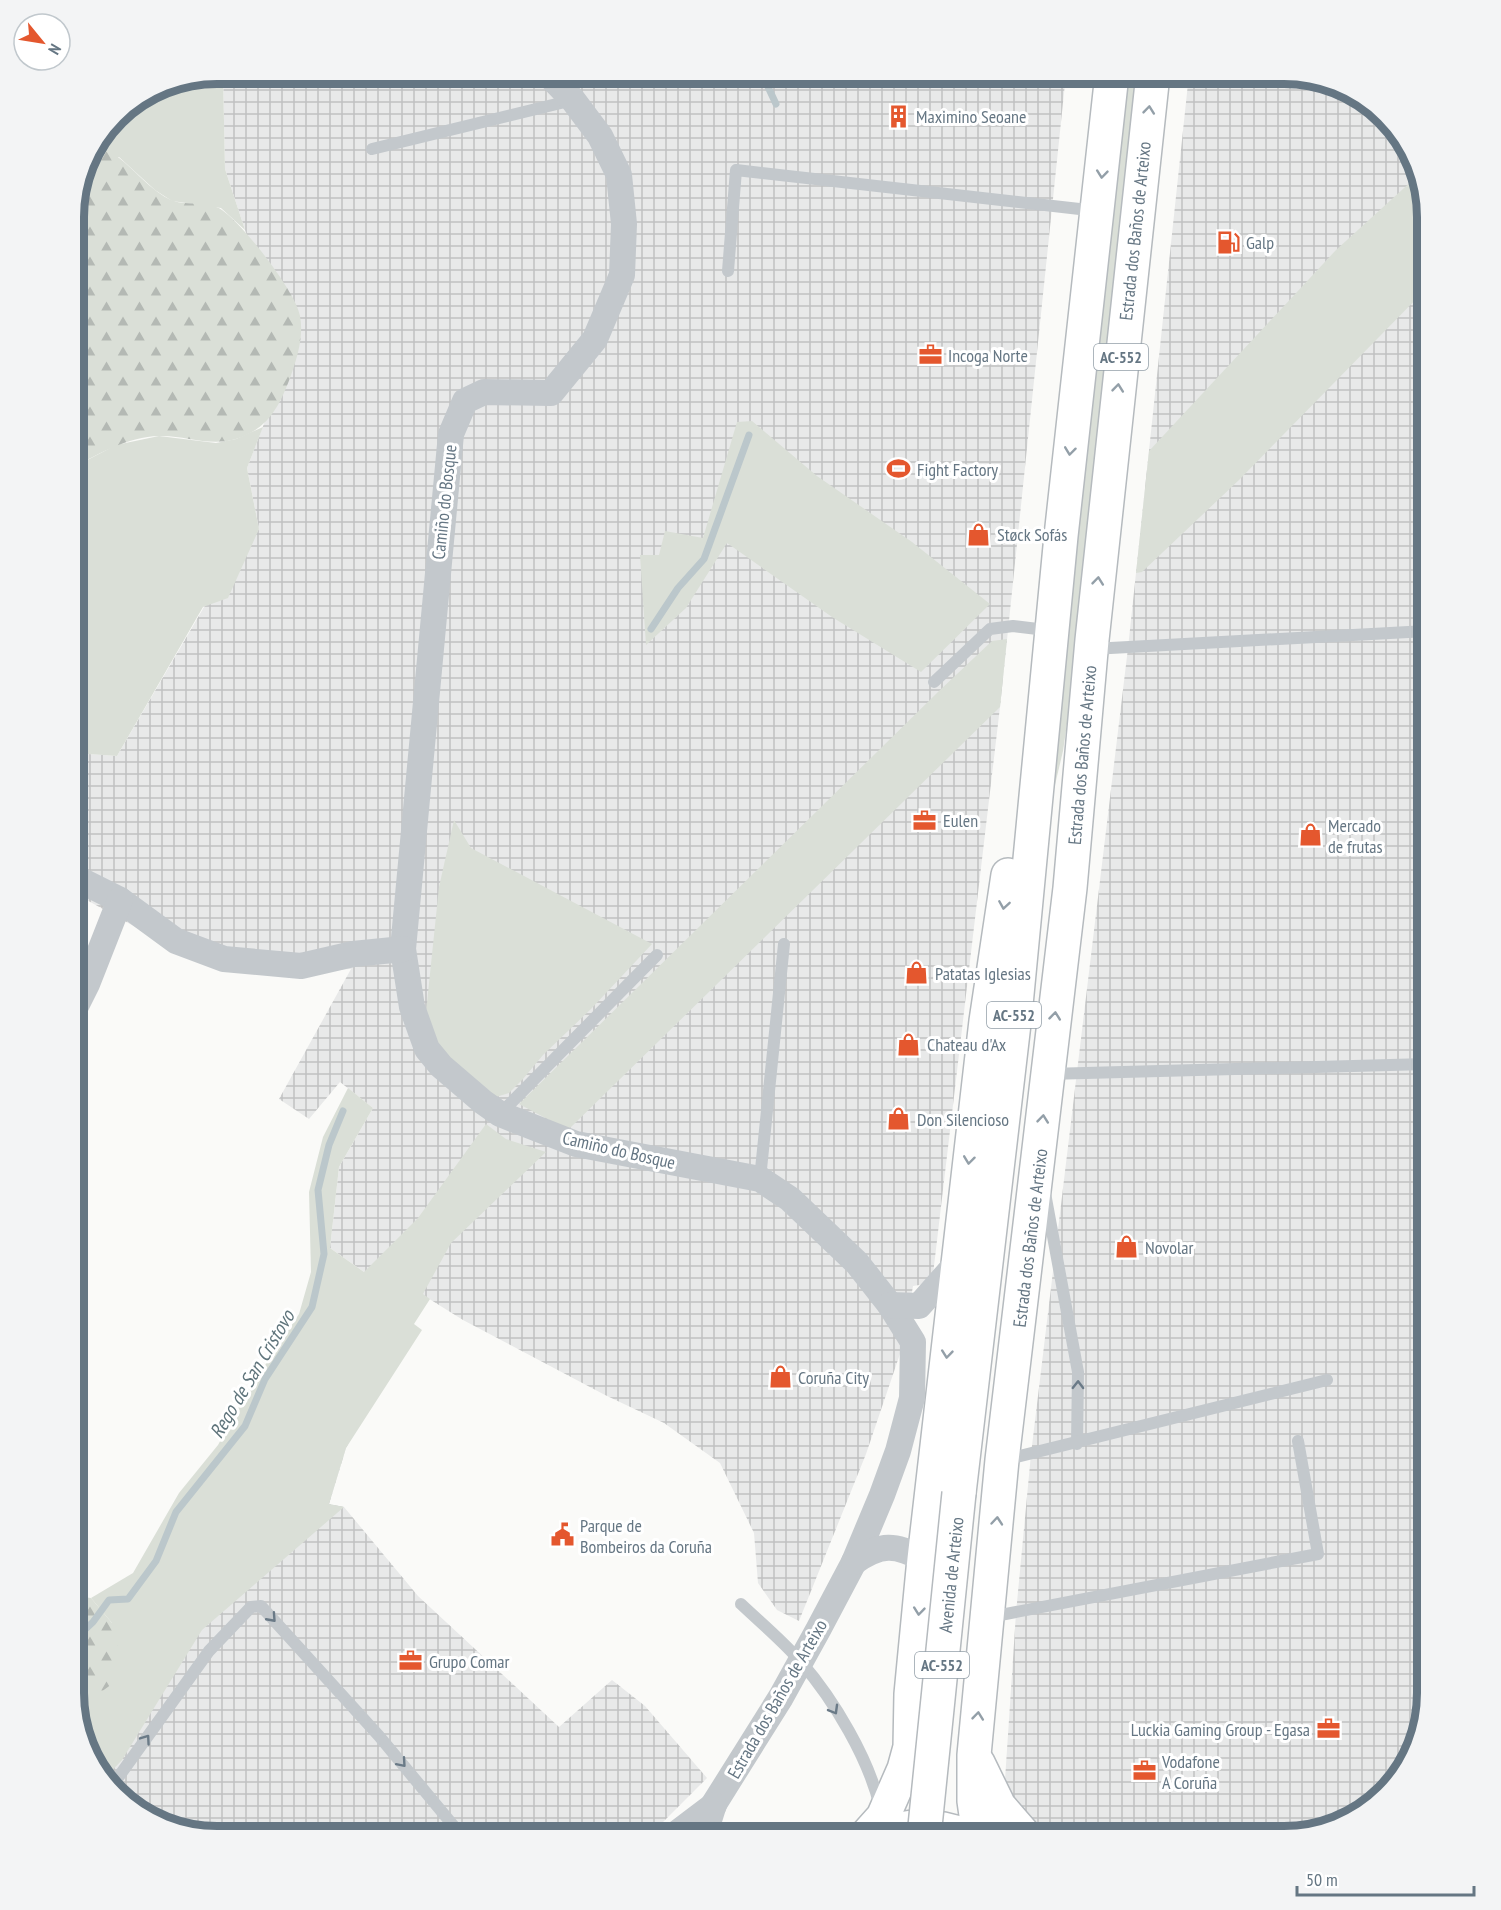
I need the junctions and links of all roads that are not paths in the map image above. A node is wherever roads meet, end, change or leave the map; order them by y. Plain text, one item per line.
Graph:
1 (558, 84) edge
2 (1111, 84) edge
3 (1152, 84) edge
4 (573, 100) junction
5 (372, 149) dead end
6 (1098, 211) junction
7 (728, 271) dead end
8 (1061, 536) junction
9 (1046, 630) junction
10 (1417, 631) edge
11 (1092, 645) junction
12 (934, 682) dead end
13 (84, 881) edge
14 (120, 900) junction
15 (784, 944) dead end
16 (403, 949) junction
17 (657, 955) dead end
18 (84, 990) edge
19 (1417, 1064) edge
20 (1048, 1074) junction
21 (500, 1114) junction
22 (1038, 1163) junction
23 (759, 1179) junction
24 (957, 1263) junction
25 (890, 1305) junction
26 (913, 1341) joint
27 (1327, 1380) dead end
28 (1298, 1441) dead end
29 (1077, 1444) junction
30 (1002, 1460) junction
31 (967, 1494) junction
32 (882, 1495) junction
33 (916, 1555) junction
34 (854, 1562) junction
35 (741, 1604) dead end
36 (988, 1617) junction
37 (801, 1662) junction
38 (974, 1755) junction
39 (116, 1780) edge
40 (714, 1804) junction
41 (876, 1820) edge
42 (454, 1826) edge
43 (686, 1826) edge
44 (707, 1826) edge
45 (852, 1826) edge
46 (904, 1826) edge
47 (925, 1826) edge
48 (940, 1826) edge
49 (978, 1826) edge
50 (1016, 1826) edge

1 - 4 street, Camiño do Bosque
2 -> 6 main road, AC-552
11 -> 3 main road, Estrada dos Baños de Arteixo / AC-552
4 - 5 lane
4 - 16 street, Camiño do Bosque
6 - 7 lane
6 -> 8 main road, AC-552
8 - 9 main road, AC-552
8 - 31 main road, AC-552
9 - 12 lane
9 -> 24 main road, AC-552
10 - 11 lane
20 -> 11 main road, Estrada dos Baños de Arteixo / AC-552
11 - 31 main road, Estrada dos Baños de Arteixo / AC-552
13 - 14 street
14 - 16 street
14 - 18 street
15 - 23 lane
16 - 21 street, Camiño do Bosque
17 - 21 lane
19 - 20 lane
22 -> 20 main road, Estrada dos Baños de Arteixo / AC-552
21 - 23 street, Camiño do Bosque
29 -> 22 lane
22 - 30 main road, Estrada dos Baños de Arteixo / AC-552
23 - 25 street, Camiño do Bosque
24 - 25 street
24 -> 33 main road, AC-552
25 - 26 street, Camiño do Bosque
26 - 32 street, Estrada dos Baños de Arteixo
27 - 29 lane
28 - 36 lane
29 - 30 lane
36 -> 30 main road, Estrada dos Baños de Arteixo / AC-552
31 - 47 main road, Avenida de Arteixo / AC-552, bridge
31 - 48 main road, Avenida de Arteixo / AC-552
32 - 33 street, Estrada dos Baños de Arteixo
32 - 34 street, Estrada dos Baños de Arteixo
33 - 34 street
33 -> 41 main road, AC-552
34 - 37 street, Estrada dos Baños de Arteixo
35 - 37 lane
38 -> 36 main road, Estrada dos Baños de Arteixo / AC-552
37 - 40 street, Estrada dos Baños de Arteixo
37 -> 41 lane
38 - 49 main road, Estrada dos Baños de Arteixo / AC-552
38 - 50 main road
39 -> 42 lane
40 - 43 street
40 - 44 street, Estrada dos Baños de Arteixo
41 - 45 main road
41 - 46 main road

